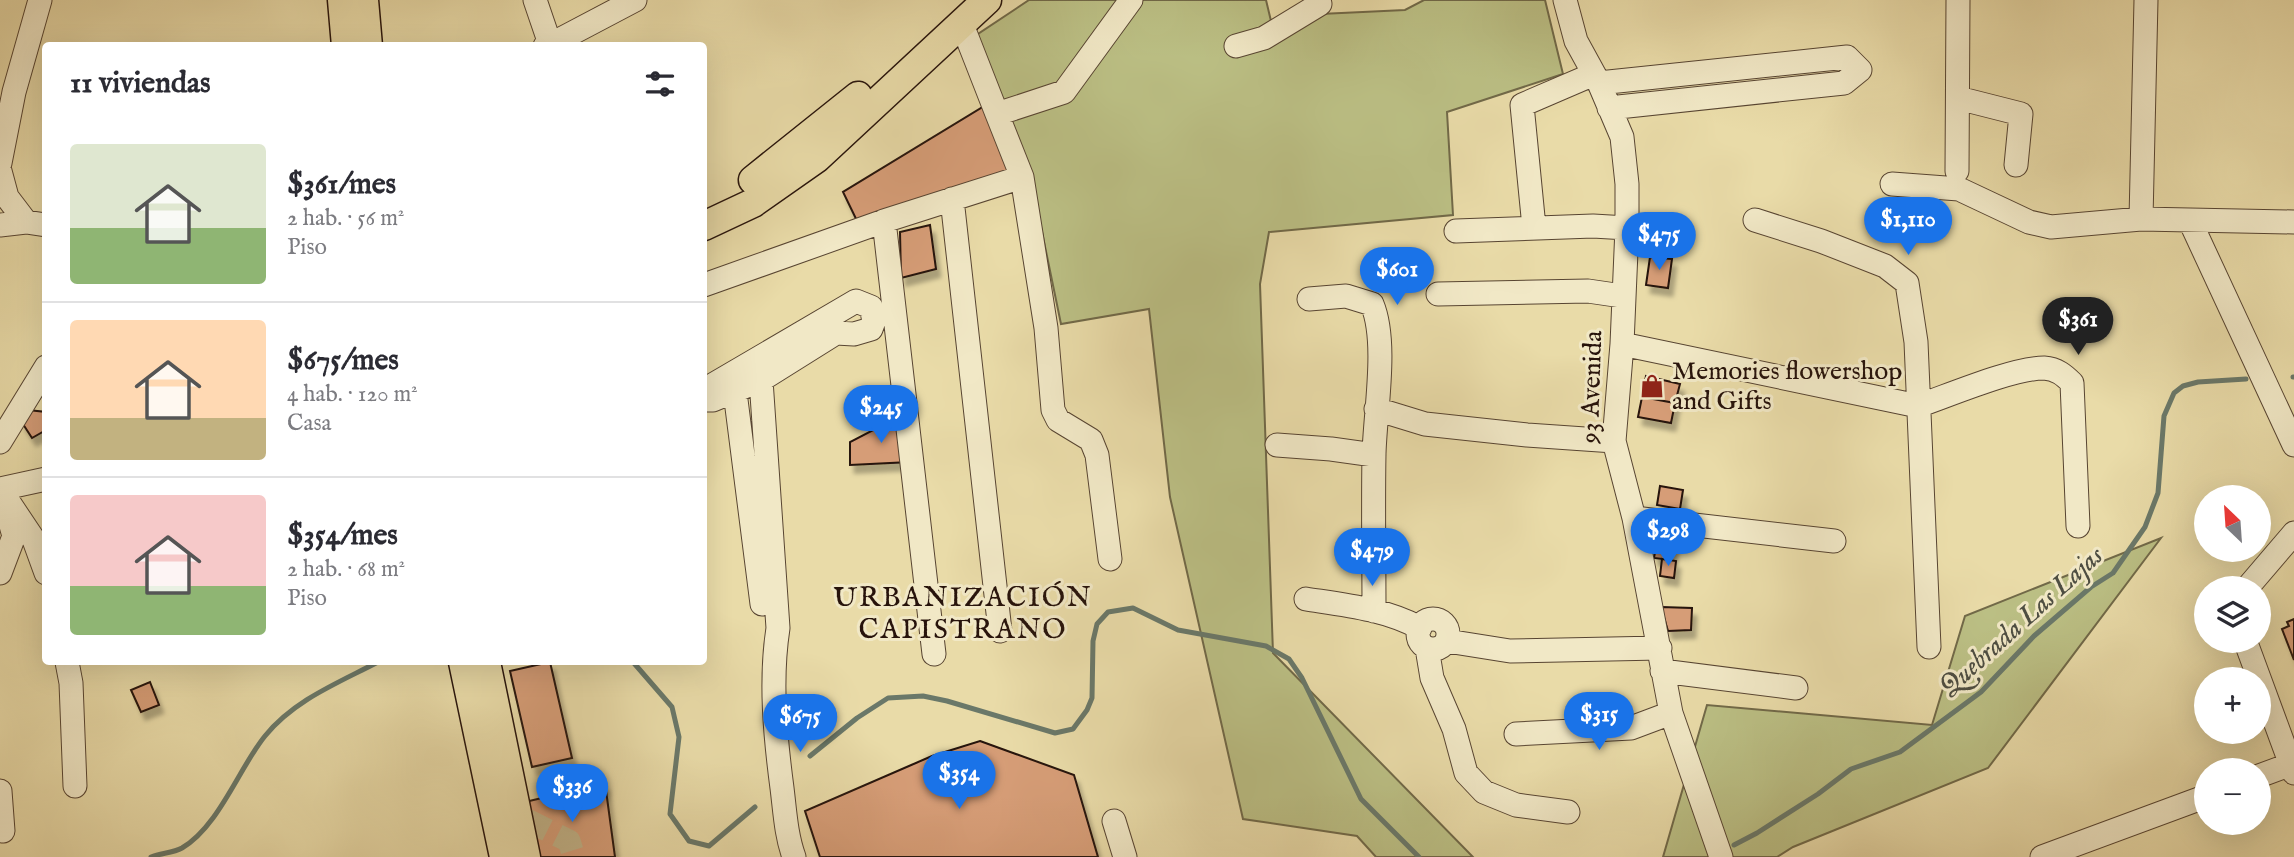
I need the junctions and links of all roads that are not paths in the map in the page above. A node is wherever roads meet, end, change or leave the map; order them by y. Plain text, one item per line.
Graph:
1 (40, 0) edge
2 (342, 0) edge
3 (364, 0) edge
4 (535, 0) edge
5 (635, 0) edge
6 (987, 0) edge
7 (1131, 0) edge
8 (1319, 0) edge
9 (1565, 0) edge
10 (1958, 0) edge
11 (2146, 0) edge
12 (960, 11) edge
13 (346, 42) edge
14 (368, 42) edge
15 (546, 42) edge
16 (553, 42) edge
17 (1236, 46) dead end
18 (1597, 79) junction
19 (7, 90) edge
20 (1958, 98) junction
21 (1609, 108) junction
22 (997, 114) junction
23 (0, 163) edge
24 (2017, 165) dead end
25 (0, 171) edge
26 (1957, 171) dead end
27 (1022, 177) junction
28 (1892, 184) dead end
29 (952, 199) junction
30 (707, 204) edge
31 (0, 209) edge
32 (1533, 217) dead end
33 (2141, 219) junction
34 (1755, 220) dead end
35 (884, 221) junction
36 (2190, 221) junction
37 (2294, 222) edge
38 (36, 224) edge
39 (0, 225) edge
40 (707, 225) edge
41 (1627, 228) junction
42 (1456, 231) dead end
43 (707, 284) edge
44 (1438, 294) dead end
45 (1622, 296) junction
46 (1309, 299) dead end
47 (1622, 344) junction
48 (42, 374) edge
49 (761, 380) junction
50 (707, 388) edge
51 (735, 392) junction
52 (707, 400) edge
53 (1918, 406) junction
54 (1376, 409) junction
55 (1614, 441) junction
56 (0, 442) edge
57 (1278, 445) dead end
58 (2294, 445) edge
59 (1374, 455) junction
60 (42, 480) edge
61 (0, 489) edge
62 (1634, 518) junction
63 (2078, 526) dead end
64 (2294, 533) edge
65 (1834, 541) dead end
66 (1110, 559) dead end
67 (42, 562) edge
68 (0, 573) edge
69 (2257, 576) edge
70 (1306, 599) dead end
71 (1374, 611) junction
72 (1000, 631) dead end
73 (1431, 639) junction
74 (1929, 647) dead end
75 (2250, 653) edge
76 (934, 654) dead end
77 (773, 659) junction
78 (1661, 659) junction
79 (68, 665) edge
80 (464, 665) edge
81 (487, 665) edge
82 (1796, 688) dead end
83 (1671, 713) junction
84 (1516, 734) dead end
85 (2293, 767) edge
86 (2271, 773) edge
87 (75, 786) dead end
88 (0, 791) edge
89 (2194, 801) edge
90 (1568, 811) dead end
91 (1114, 821) dead end
92 (3, 831) dead end
93 (503, 857) edge
94 (526, 857) edge
95 (794, 857) edge
96 (1125, 857) edge
97 (1721, 857) edge
98 (2042, 857) edge

1 - 19 street
2 - 13 main road
3 - 14 main road
4 - 15 street
5 - 16 street
6 - 12 main road
7 - 22 street
8 - 17 street
9 - 18 street, 93 Avenida
10 - 20 street
11 - 33 street
12 - 22 street
12 - 30 main road
12 - 40 main road
18 - 21 street, 93 Avenida
18 - 21 street
18 - 32 street
19 - 23 street
20 - 24 street
20 - 26 street
21 - 41 street, 93 Avenida
22 - 27 street
25 - 38 street
27 - 29 street
27 - 66 street
28 - 33 street
29 - 35 street
29 - 72 street
31 - 38 street
33 - 36 street
34 - 53 street
35 - 43 street
35 - 76 street
36 - 37 street
36 - 58 street
38 - 39 street
41 - 42 street
41 - 45 street, 93 Avenida
44 - 45 street
45 - 47 street, 93 Avenida
46 - 54 street
47 - 53 street
47 - 55 street, 93 Avenida
48 - 56 street
49 - 50 street
49 - 51 street
49 - 77 street
51 - 52 street
51 - 77 street
53 - 63 street
53 - 74 street
54 - 55 street
54 - 59 street
55 - 62 street, 93 Avenida
57 - 59 street
59 - 71 street
60 - 61 street
61 - 67 street
61 - 68 street
62 - 65 street
62 - 78 street, 93 Avenida
64 - 69 street
70 - 71 street
71 - 73 street
73 - 78 street
73 - 90 street
75 - 85 street
77 - 95 street
78 - 82 street
78 - 83 street, 93 Avenida
79 - 87 street
80 - 93 main road
81 - 94 main road
83 - 84 street
83 - 97 street, 93 Avenida
85 - 86 street
88 - 92 street
89 - 98 street
91 - 96 street

